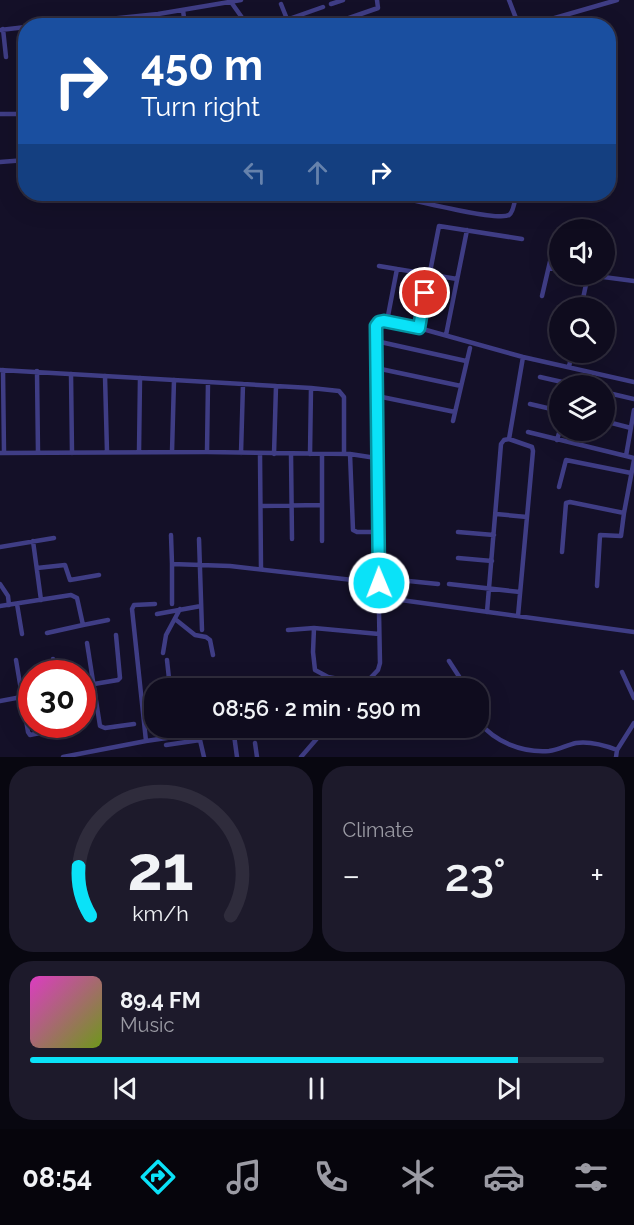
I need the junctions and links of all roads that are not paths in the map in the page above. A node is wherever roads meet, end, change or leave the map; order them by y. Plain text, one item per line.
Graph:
1 (241, 0) edge
2 (343, 0) edge
3 (377, 0) edge
4 (509, 0) edge
5 (617, 0) edge
6 (211, 2) edge
7 (231, 2) junction
8 (281, 4) dead end
9 (331, 4) dead end
10 (323, 8) dead end
11 (183, 10) junction
12 (126, 18) edge
13 (184, 18) edge
14 (242, 18) edge
15 (287, 18) edge
16 (290, 18) edge
17 (349, 18) edge
18 (516, 18) edge
19 (555, 18) edge
20 (18, 28) edge
21 (2, 29) edge
22 (6, 57) dead end
23 (0, 114) edge
24 (18, 114) edge
25 (18, 161) edge
26 (0, 162) edge
27 (418, 201) edge
28 (514, 201) edge
29 (467, 230) junction
30 (522, 239) dead end
31 (379, 266) dead end
32 (549, 267) edge
33 (397, 269) junction
34 (429, 275) junction
35 (457, 279) junction
36 (615, 279) edge
37 (634, 281) edge
38 (542, 296) dead end
39 (387, 321) junction
40 (419, 328) junction
41 (446, 335) junction
42 (376, 341) junction
43 (470, 348) dead end
44 (523, 357) junction
45 (466, 361) junction
46 (570, 363) edge
47 (569, 367) junction
48 (376, 369) junction
49 (2, 370) edge
50 (37, 371) junction
51 (71, 374) junction
52 (105, 376) junction
53 (540, 377) dead end
54 (140, 378) junction
55 (549, 379) edge
56 (174, 380) junction
57 (208, 382) junction
58 (634, 382) edge
59 (243, 384) junction
60 (276, 386) junction
61 (461, 386) junction
62 (311, 388) junction
63 (615, 395) edge
64 (377, 396) junction
65 (634, 399) edge
66 (531, 404) dead end
67 (549, 408) edge
68 (634, 410) edge
69 (455, 412) junction
70 (453, 421) dead end
71 (615, 424) edge
72 (631, 428) junction
73 (528, 432) dead end
74 (549, 438) edge
75 (509, 439) junction
76 (561, 441) edge
77 (107, 452) junction
78 (139, 452) junction
79 (172, 452) junction
80 (207, 452) junction
81 (2, 453) edge
82 (38, 453) junction
83 (72, 453) junction
84 (241, 453) junction
85 (260, 454) junction
86 (274, 454) junction
87 (291, 454) junction
88 (310, 454) junction
89 (322, 454) junction
90 (347, 454) junction
91 (626, 456) junction
92 (376, 458) junction
93 (634, 459) edge
94 (631, 473) junction
95 (559, 487) dead end
96 (321, 505) junction
97 (261, 506) junction
98 (292, 506) junction
99 (624, 513) junction
100 (496, 514) junction
101 (527, 517) junction
102 (378, 532) junction
103 (458, 532) dead end
104 (171, 535) dead end
105 (494, 535) junction
106 (54, 538) dead end
107 (199, 539) dead end
108 (292, 539) dead end
109 (33, 541) junction
110 (322, 542) dead end
111 (0, 547) edge
112 (562, 552) dead end
113 (458, 558) dead end
114 (492, 561) junction
115 (172, 564) junction
116 (200, 565) junction
117 (37, 567) junction
118 (261, 569) junction
119 (99, 575) dead end
120 (379, 581) junction
121 (0, 584) edge
122 (438, 584) dead end
123 (449, 585) dead end
124 (597, 586) dead end
125 (489, 588) junction
126 (520, 592) junction
127 (379, 597) junction
128 (41, 600) junction
129 (17, 604) junction
130 (155, 604) dead end
131 (172, 604) dead end
132 (9, 605) junction
133 (0, 606) edge
134 (201, 606) junction
135 (180, 609) junction
136 (487, 612) junction
137 (157, 614) dead end
138 (518, 616) junction
139 (175, 619) junction
140 (108, 620) dead end
141 (83, 625) junction
142 (314, 628) junction
143 (202, 630) dead end
144 (288, 630) dead end
145 (634, 632) edge
146 (47, 633) dead end
147 (22, 634) dead end
148 (380, 634) junction
149 (116, 635) dead end
150 (87, 643) dead end
151 (163, 653) dead end
152 (213, 655) dead end
153 (16, 660) dead end
154 (89, 660) edge
155 (167, 660) dead end
156 (449, 661) dead end
157 (18, 671) edge
158 (622, 672) dead end
159 (169, 678) edge
160 (334, 678) edge
161 (369, 678) edge
162 (460, 678) edge
163 (96, 683) edge
164 (18, 698) edge
165 (634, 698) edge
166 (0, 701) edge
167 (96, 705) edge
168 (634, 723) edge
169 (134, 724) dead end
170 (489, 732) edge
171 (168, 738) edge
172 (234, 738) edge
173 (317, 738) edge
174 (146, 741) junction
175 (255, 743) dead end
176 (166, 744) dead end
177 (617, 750) junction
178 (533, 751) junction
179 (63, 757) edge
180 (204, 757) edge
181 (237, 757) edge
182 (257, 757) edge
183 (301, 757) edge
184 (535, 757) edge
185 (616, 757) edge

1 - 7 street
2 - 9 street
3 - 17 street
4 - 18 street
5 - 19 street
6 - 7 street
6 - 11 street
7 - 14 street
8 - 15 street
10 - 16 street
11 - 12 street
11 - 13 street
20 - 21 street
21 - 22 street
23 - 24 street
25 - 26 street
27 - 28 street
29 - 30 street
29 - 34 street
29 - 35 street
31 - 33 street
32 - 38 street
33 - 34 street
33 - 39 street
34 - 35 street
34 - 40 street
35 - 41 street
36 - 37 street
39 - 40 street
39 - 42 street
40 - 41 street
41 - 44 street
42 - 45 street
42 - 48 street
43 - 45 street
44 - 47 street
44 - 75 street
45 - 61 street
46 - 47 street
47 - 58 street
48 - 61 street
48 - 64 street
49 - 50 street
49 - 81 street
50 - 51 street
50 - 82 street
51 - 52 street
51 - 83 street
52 - 54 street
52 - 77 street
53 - 55 street
54 - 56 street
54 - 78 street
56 - 57 street
56 - 79 street
57 - 59 street
57 - 80 street
59 - 60 street
59 - 84 street
60 - 62 street
60 - 86 street
61 - 69 street
62 - 88 street
62 - 90 street
63 - 65 street
64 - 69 street
64 - 92 street
66 - 67 street
68 - 72 street
69 - 70 street
71 - 72 street
72 - 91 street
73 - 74 street
75 - 100 street
75 - 101 street
76 - 91 street
77 - 78 street
77 - 83 street
78 - 79 street
79 - 80 street
80 - 84 street
81 - 82 street
82 - 83 street
84 - 85 street
85 - 86 street
85 - 97 street
86 - 87 street
87 - 88 street
87 - 98 street
88 - 89 street
89 - 90 street
89 - 96 street
90 - 92 street
90 - 102 street
91 - 93 street
92 - 102 street
93 - 94 street
94 - 95 street
94 - 99 street
96 - 98 street
96 - 110 street
97 - 98 street
97 - 118 street
98 - 108 street
99 - 112 street
99 - 124 street
100 - 101 street
100 - 105 street
101 - 126 street
102 - 120 street
103 - 105 street
104 - 115 street
105 - 114 street
106 - 109 street
107 - 116 street
109 - 111 street
109 - 117 street
113 - 114 street
114 - 125 street
115 - 116 street
115 - 131 street
116 - 118 street
116 - 134 street
117 - 119 street
117 - 128 street
118 - 120 street
120 - 122 street
120 - 127 street
121 - 132 street
123 - 125 street
125 - 126 street
125 - 136 street
126 - 138 street
127 - 136 street
127 - 148 street
128 - 129 street
128 - 141 street
129 - 132 street
129 - 147 street
130 - 174 street
132 - 133 street
134 - 135 street
134 - 143 street
135 - 137 street
135 - 139 street
136 - 138 street
138 - 145 street
139 - 151 street
139 - 152 street
140 - 141 street
141 - 146 street
142 - 144 street
142 - 148 street
142 - 160 street
148 - 161 street
149 - 163 street
150 - 154 street
153 - 157 street
155 - 159 street
156 - 162 street
158 - 165 street
164 - 166 street
167 - 169 street
168 - 177 street
170 - 178 street
171 - 174 street
172 - 181 street
173 - 183 street
174 - 179 street
175 - 182 street
176 - 180 street
177 - 178 street
177 - 185 street
178 - 184 street

